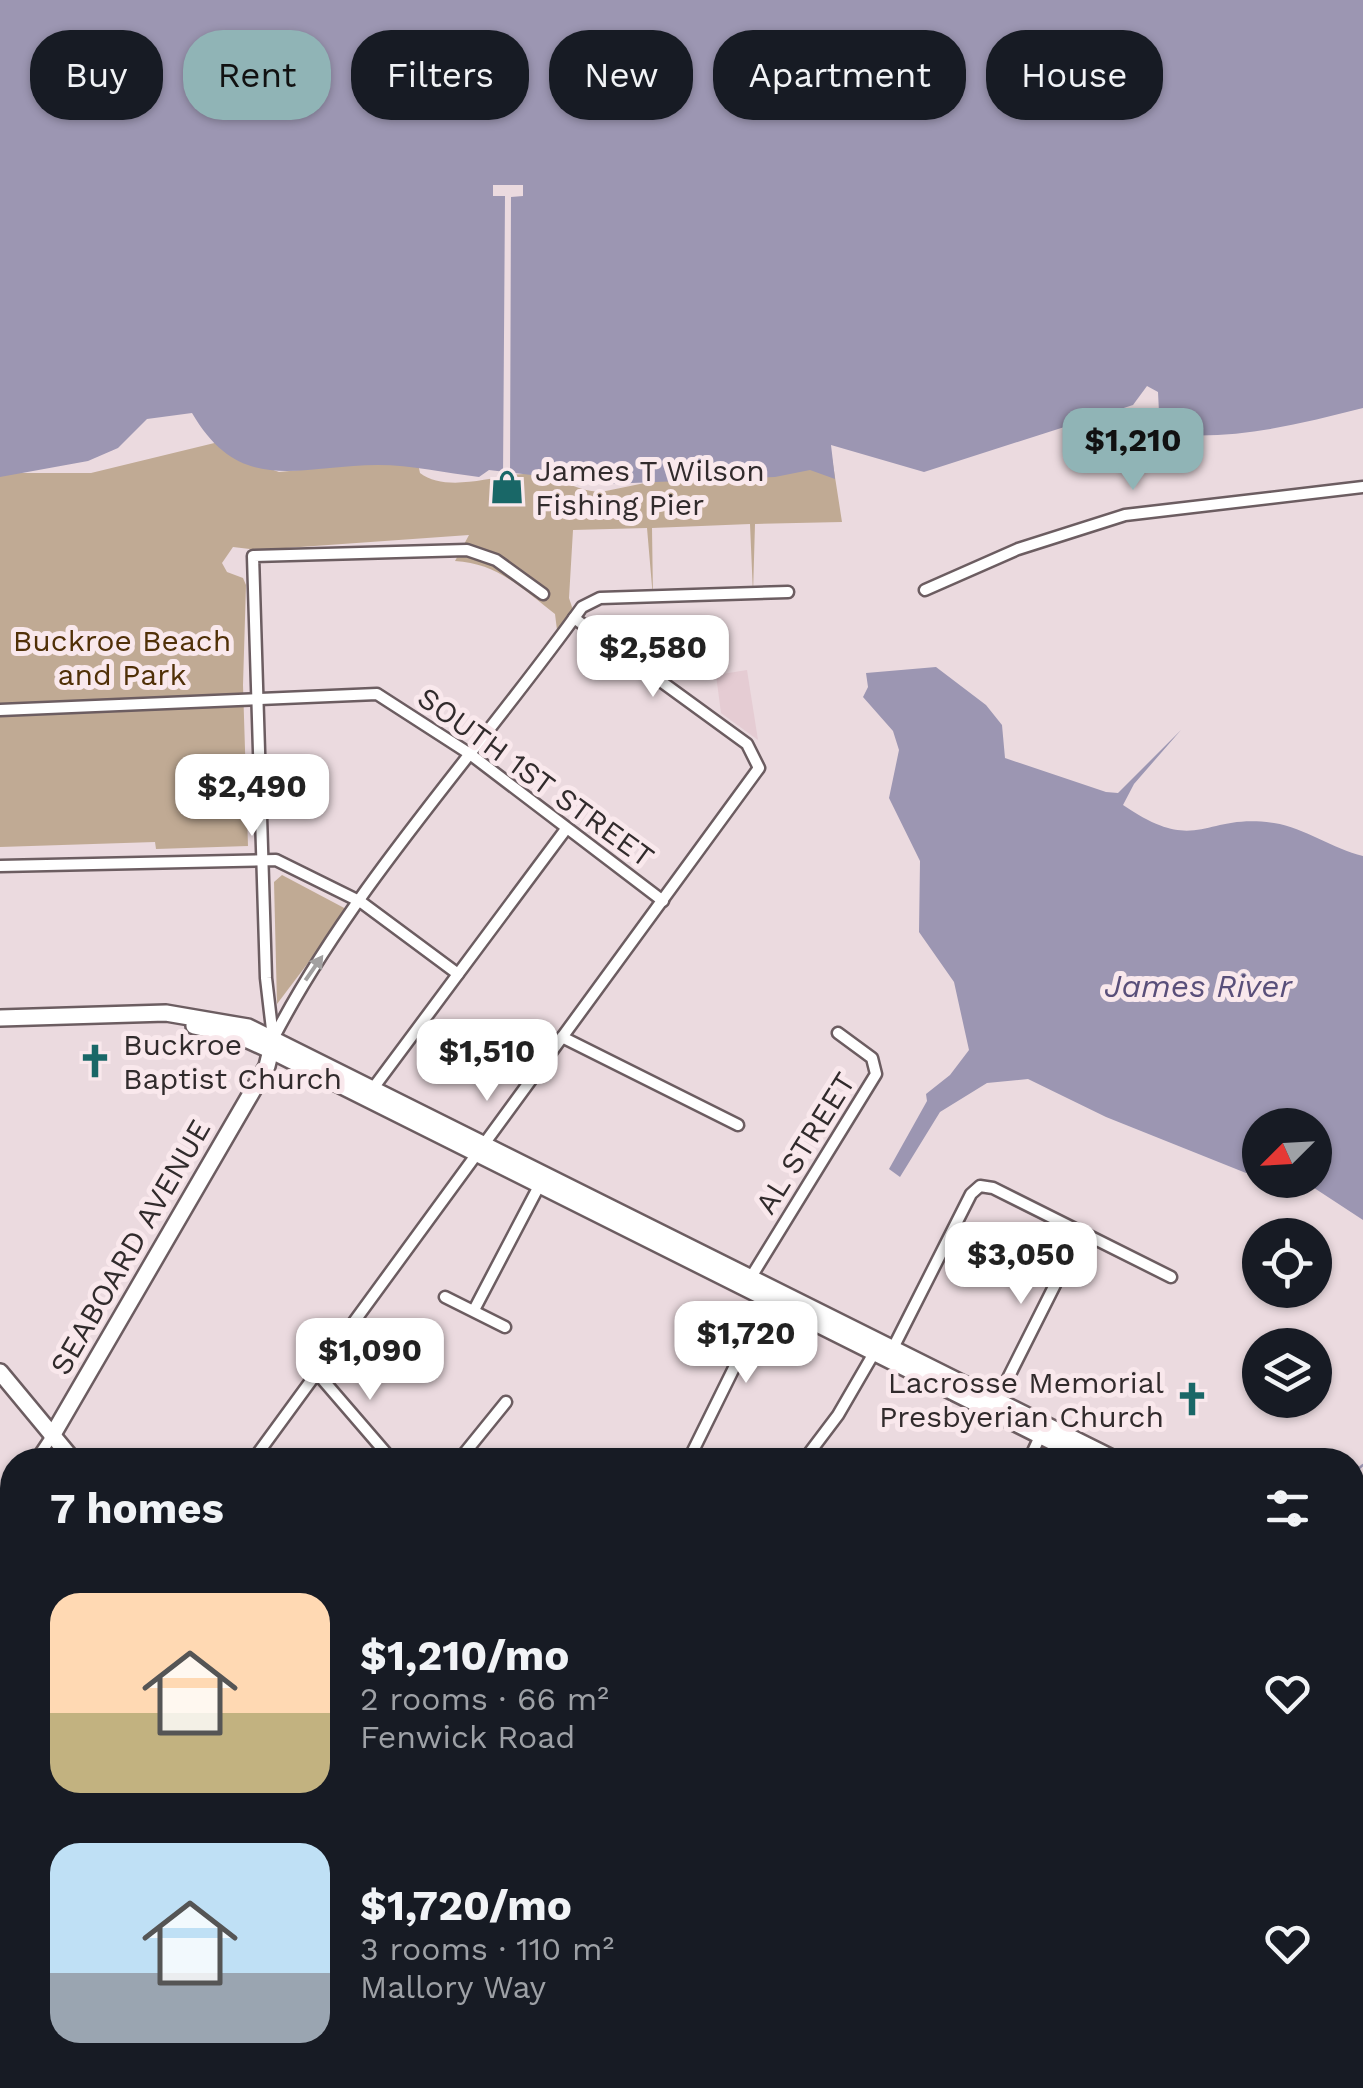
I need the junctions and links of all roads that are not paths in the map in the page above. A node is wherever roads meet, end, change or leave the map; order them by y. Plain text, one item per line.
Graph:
1 (1363, 487) edge
2 (925, 590) dead end
3 (788, 592) dead end
4 (543, 594) dead end
5 (574, 618) junction
6 (258, 702) junction
7 (0, 710) edge
8 (470, 754) junction
9 (566, 830) junction
10 (262, 859) junction
11 (0, 866) edge
12 (663, 901) junction
13 (361, 902) junction
14 (458, 974) junction
15 (0, 1018) edge
16 (0, 1028) edge
17 (838, 1033) dead end
18 (562, 1037) junction
19 (273, 1045) junction
20 (374, 1087) junction
21 (738, 1125) dead end
22 (480, 1148) junction
23 (539, 1186) junction
24 (1081, 1233) junction
25 (1171, 1277) dead end
26 (748, 1282) junction
27 (445, 1297) dead end
28 (768, 1299) junction
29 (474, 1310) junction
30 (505, 1327) dead end
31 (885, 1354) junction
32 (0, 1372) edge
33 (316, 1372) junction
34 (997, 1400) junction
35 (506, 1402) dead end
36 (1043, 1430) junction
37 (52, 1436) junction
38 (44, 1448) edge
39 (62, 1448) edge
40 (262, 1448) edge
41 (382, 1448) edge
42 (468, 1448) edge
43 (694, 1448) edge
44 (813, 1448) edge
45 (1035, 1448) edge
46 (1071, 1448) edge
47 (1087, 1448) edge

1 - 2 street
3 - 5 street
4 - 6 street
5 - 8 street, SEABOARD AVENUE
5 - 12 street
6 - 7 street, SOUTH 1ST STREET
6 - 8 street, SOUTH 1ST STREET
6 - 10 street
8 - 9 street, SOUTH 1ST STREET
8 - 13 street, SEABOARD AVENUE
9 - 12 street, SOUTH 1ST STREET
9 - 14 street
10 - 11 street
10 - 13 street
10 - 19 street
12 - 18 street
13 - 14 street
19 -> 13 street, SEABOARD AVENUE
14 - 20 street
15 - 19 main road
16 - 19 main road
17 - 26 street, AL STREET
18 - 21 street
18 - 22 street
19 - 20 main road
19 - 22 main road
19 - 37 main road, SEABOARD AVENUE
20 - 22 main road
22 - 23 main road
22 - 26 main road
22 - 33 street
23 - 26 main road
23 - 29 street
24 - 25 street
24 - 31 street
24 - 34 street
26 - 28 main road
26 - 31 main road
27 - 29 street
28 - 31 main road
28 - 43 street
29 - 30 street
31 - 34 main road
31 - 36 main road
31 - 44 street
32 - 37 main road
33 - 40 street
33 - 41 street
34 - 36 main road
35 - 42 street
36 - 45 street
36 - 46 main road
36 - 47 main road
37 - 38 street, SEABOARD AVENUE
37 - 39 main road

